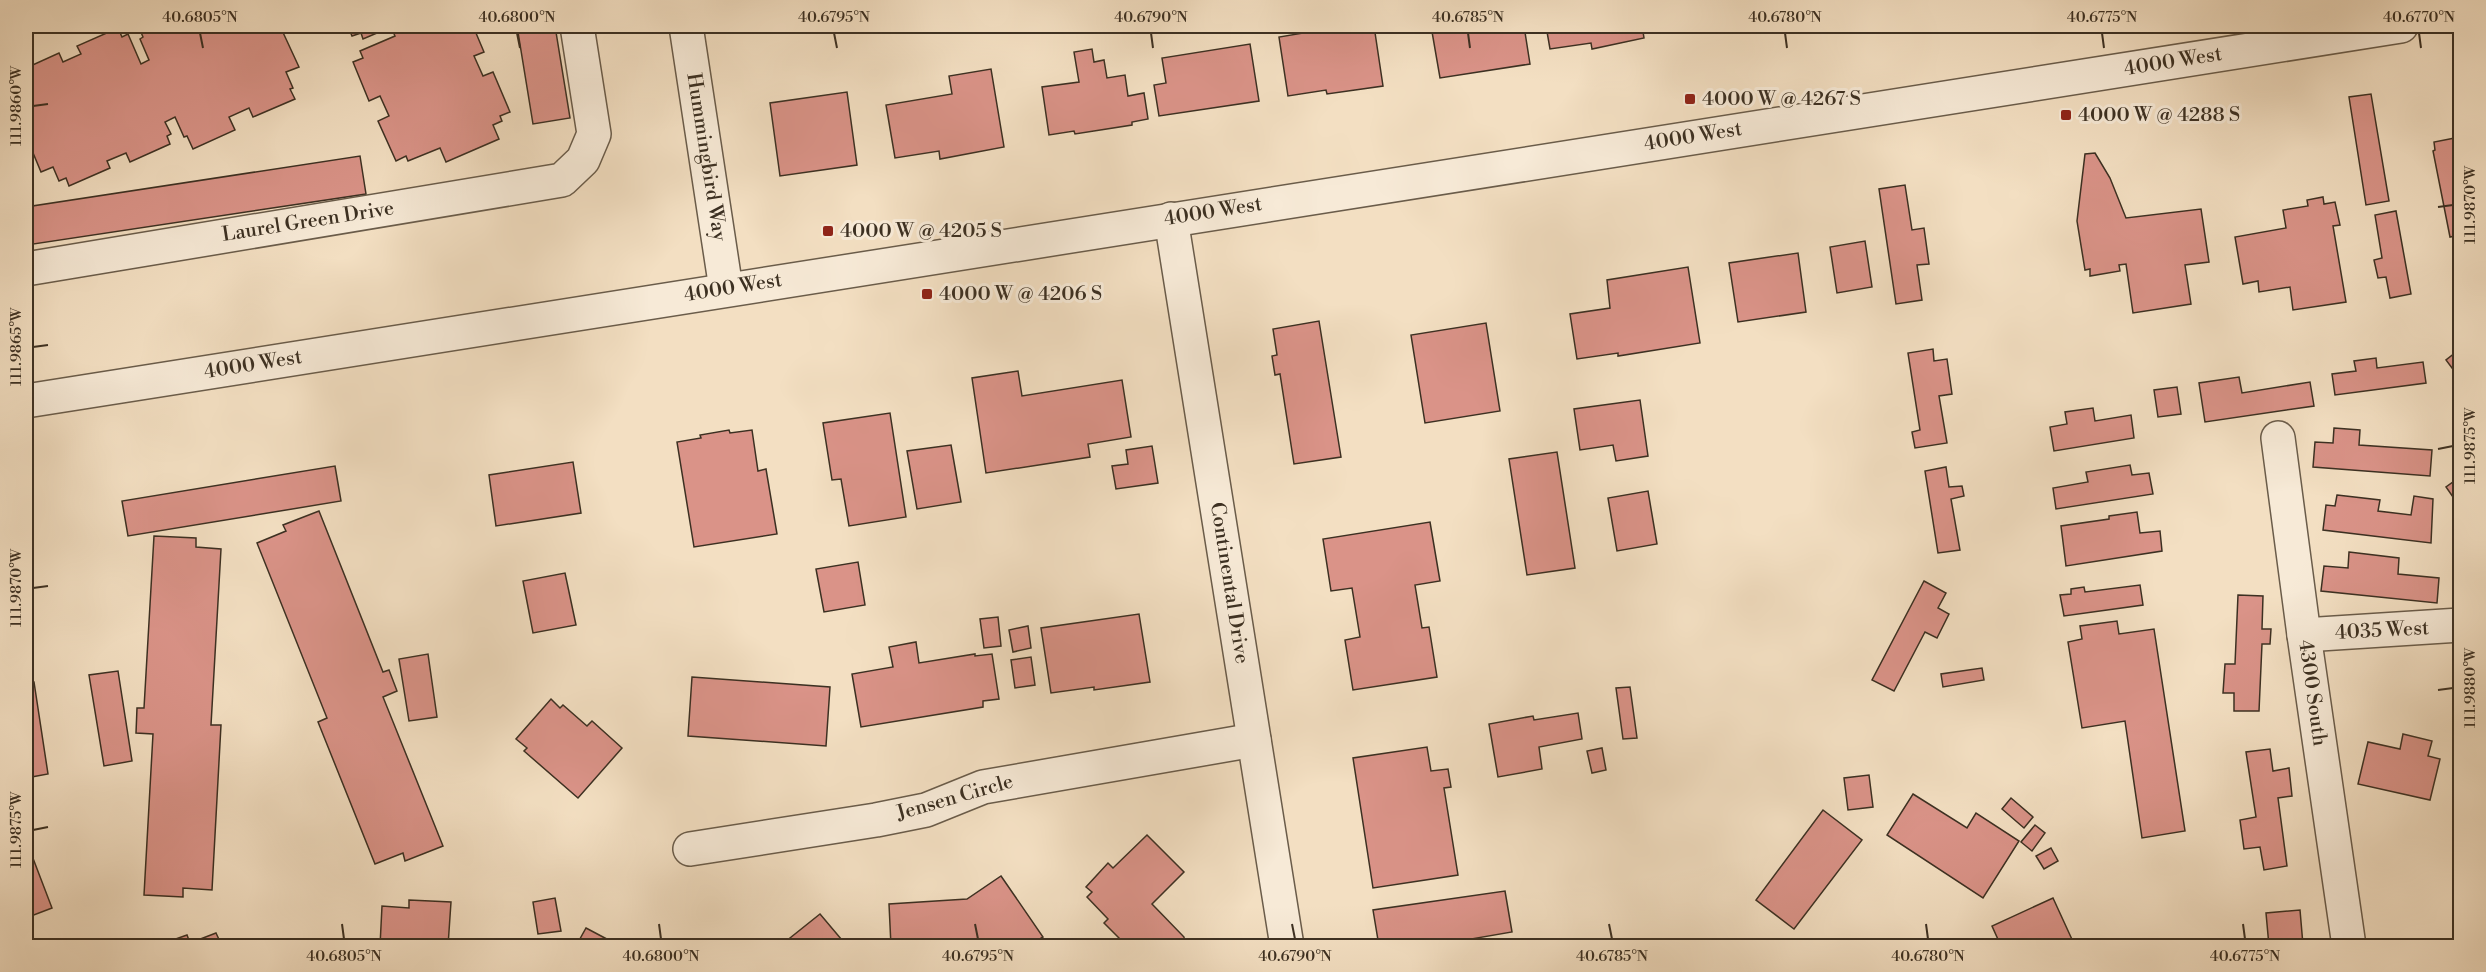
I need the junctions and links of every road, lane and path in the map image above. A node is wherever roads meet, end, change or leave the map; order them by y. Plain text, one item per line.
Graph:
1 (577, 26) edge
2 (686, 26) edge
3 (2401, 26) edge
4 (1171, 219) junction
5 (26, 269) edge
6 (726, 289) junction
7 (26, 401) edge
8 (2278, 438) dead end
9 (2460, 625) edge
10 (2304, 635) junction
11 (1254, 740) junction
12 (690, 849) dead end
13 (1287, 946) edge
14 (2349, 946) edge

1 - 5 street, Laurel Green Drive
2 - 6 street, Hummingbird Way
3 - 4 street, 4000 West
4 - 6 street, 4000 West
4 - 11 street, Continental Drive
6 - 7 street, 4000 West
8 - 10 street, 4300 South
9 - 10 street, 4035 West
10 - 14 street, 4300 South
11 - 12 street, Jensen Circle
11 - 13 street, Continental Drive

